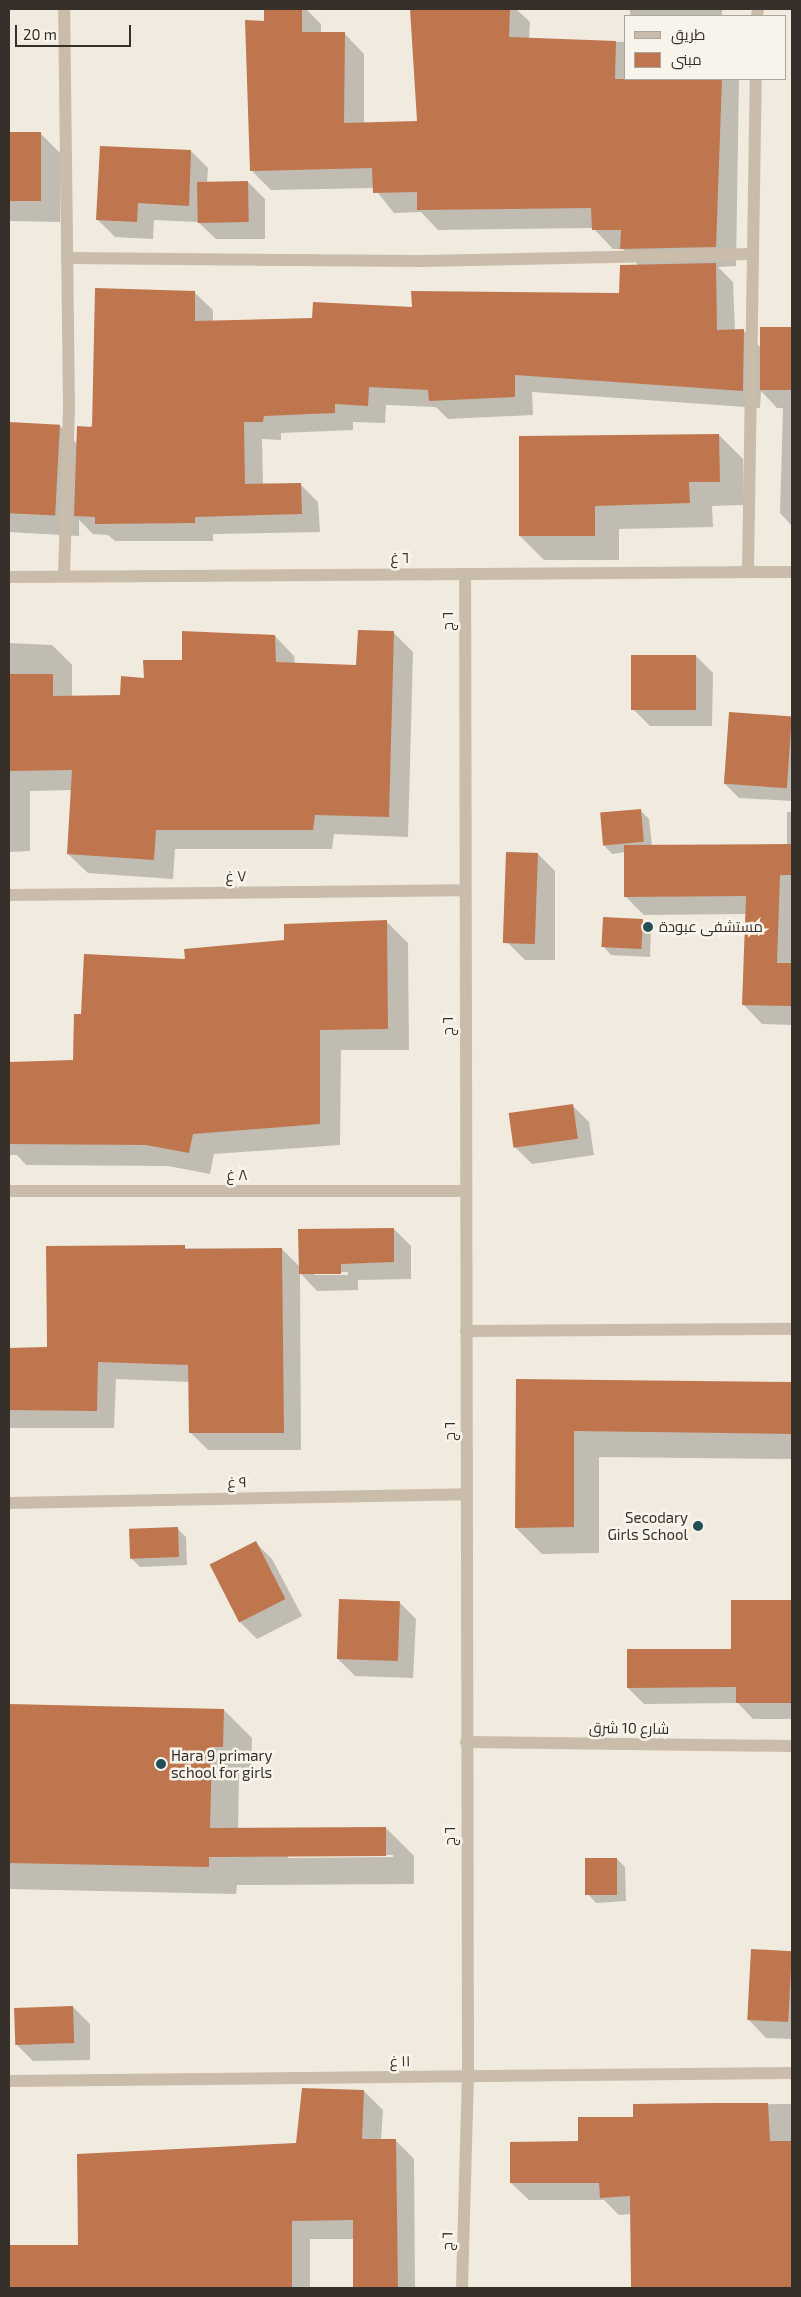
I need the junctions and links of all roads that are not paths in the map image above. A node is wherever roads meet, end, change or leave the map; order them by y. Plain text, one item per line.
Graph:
1 (64, 9) edge
2 (756, 80) edge
3 (750, 254) junction
4 (67, 258) junction
5 (748, 572) junction
6 (792, 572) edge
7 (465, 574) junction
8 (64, 576) junction
9 (9, 577) edge
10 (464, 890) junction
11 (9, 895) edge
12 (466, 1191) junction
13 (9, 1192) edge
14 (792, 1329) edge
15 (466, 1331) junction
16 (466, 1494) junction
17 (9, 1503) edge
18 (466, 1742) junction
19 (792, 1746) edge
20 (792, 2073) edge
21 (468, 2076) junction
22 (9, 2081) edge
23 (462, 2288) edge

1 - 4 street
2 - 3 street
3 - 4 street
3 - 5 street
4 - 8 street
5 - 6 street, ٦ غ
5 - 7 street, ٦ غ
7 - 8 street, ٦ غ
7 - 10 street, ٦ ج
8 - 9 street, ٦ غ
10 - 11 street, ٧ غ
10 - 12 street, ٦ ج
12 - 13 street, ٨ غ
12 - 15 street, ٦ ج
14 - 15 street
15 - 16 street, ٦ ج
16 - 17 street, ٩ غ
16 - 18 street, ٦ ج
18 - 19 street, شارع 10 شرق
18 - 21 street, ٦ ج
20 - 21 street, ١١ غ
21 - 22 street, ١١ غ
21 - 23 street, ٦ ج

